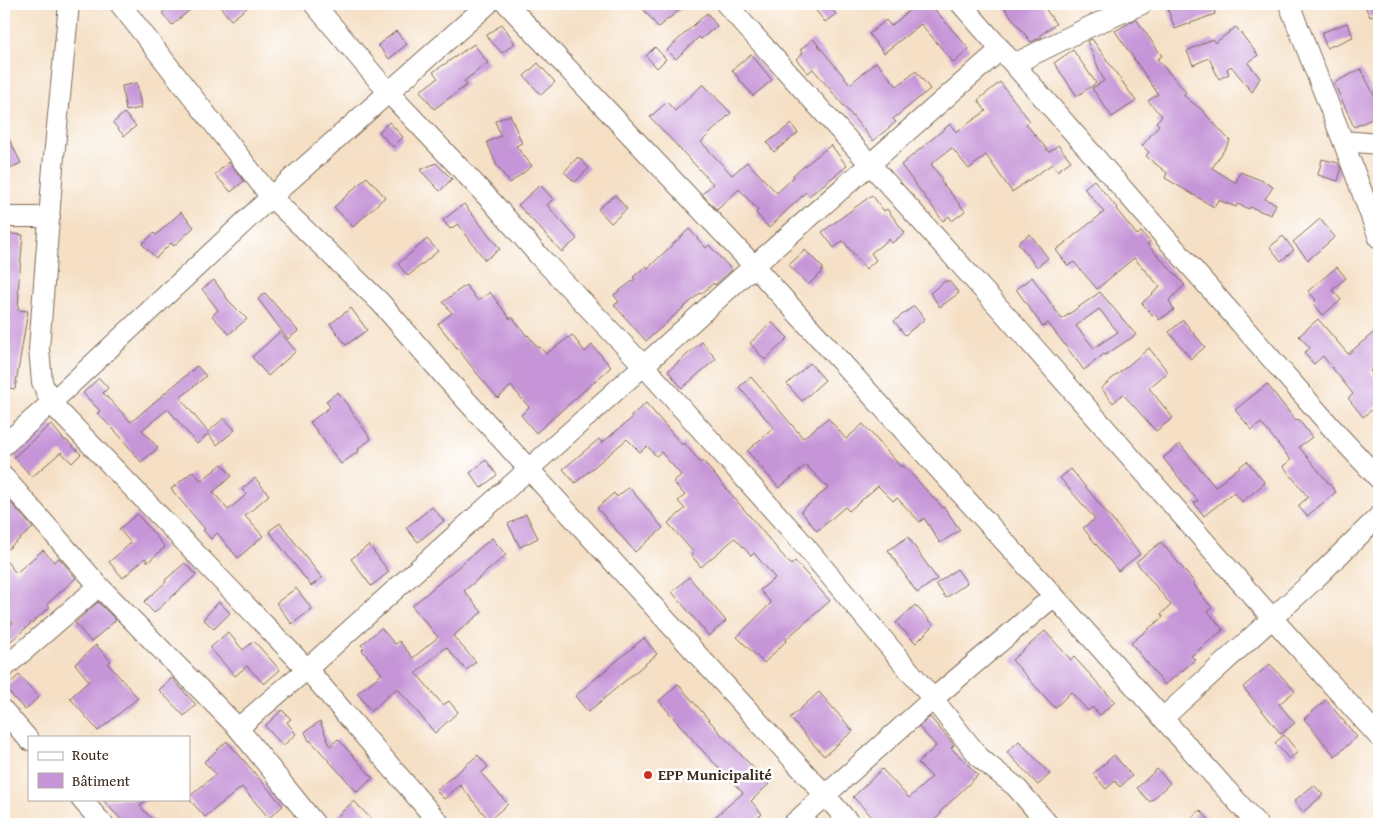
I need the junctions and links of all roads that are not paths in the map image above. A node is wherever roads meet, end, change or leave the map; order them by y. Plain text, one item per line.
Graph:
1 (69, 4) edge
2 (120, 4) edge
3 (314, 4) edge
4 (488, 4) edge
5 (507, 4) edge
6 (726, 4) edge
7 (960, 4) edge
8 (1142, 4) edge
9 (1288, 4) edge
10 (1008, 57) junction
11 (388, 92) junction
12 (1343, 141) junction
13 (1379, 144) edge
14 (871, 165) junction
15 (271, 197) junction
16 (4, 217) edge
17 (50, 217) junction
18 (1379, 238) edge
19 (754, 266) junction
20 (644, 366) junction
21 (51, 404) junction
22 (4, 445) edge
23 (529, 469) junction
24 (4, 477) edge
25 (1379, 479) edge
26 (1379, 516) edge
27 (98, 586) junction
28 (1054, 596) junction
29 (1272, 618) junction
30 (4, 668) edge
31 (307, 670) junction
32 (933, 699) junction
33 (4, 711) edge
34 (1162, 718) junction
35 (238, 728) junction
36 (1379, 737) edge
37 (28, 739) edge
38 (826, 796) junction
39 (82, 800) edge
40 (305, 821) edge
41 (103, 824) edge
42 (440, 824) edge
43 (793, 824) edge
44 (850, 824) edge
45 (1048, 824) edge
46 (1257, 824) edge

1 - 17 street
2 - 15 street
3 - 11 street
4 - 11 street
5 - 19 street
6 - 14 street
7 - 10 street
8 - 10 street
9 - 12 street
10 - 14 street
10 - 25 street
11 - 15 street
11 - 20 street
12 - 13 street
12 - 18 street
14 - 19 street
14 - 29 street
15 - 21 street
15 - 23 street
16 - 17 street
17 - 21 street
19 - 20 street
19 - 28 street
20 - 23 street
20 - 32 street
21 - 22 street
21 - 31 street
23 - 31 street
23 - 38 street
24 - 27 street
26 - 29 street
27 - 30 street
27 - 35 street
28 - 32 street
28 - 34 street
29 - 34 street
29 - 36 street
31 - 35 street
31 - 42 street
32 - 38 street
32 - 45 street
33 - 37 street
34 - 46 street
35 - 40 street
38 - 43 street
38 - 44 street
39 - 41 street

